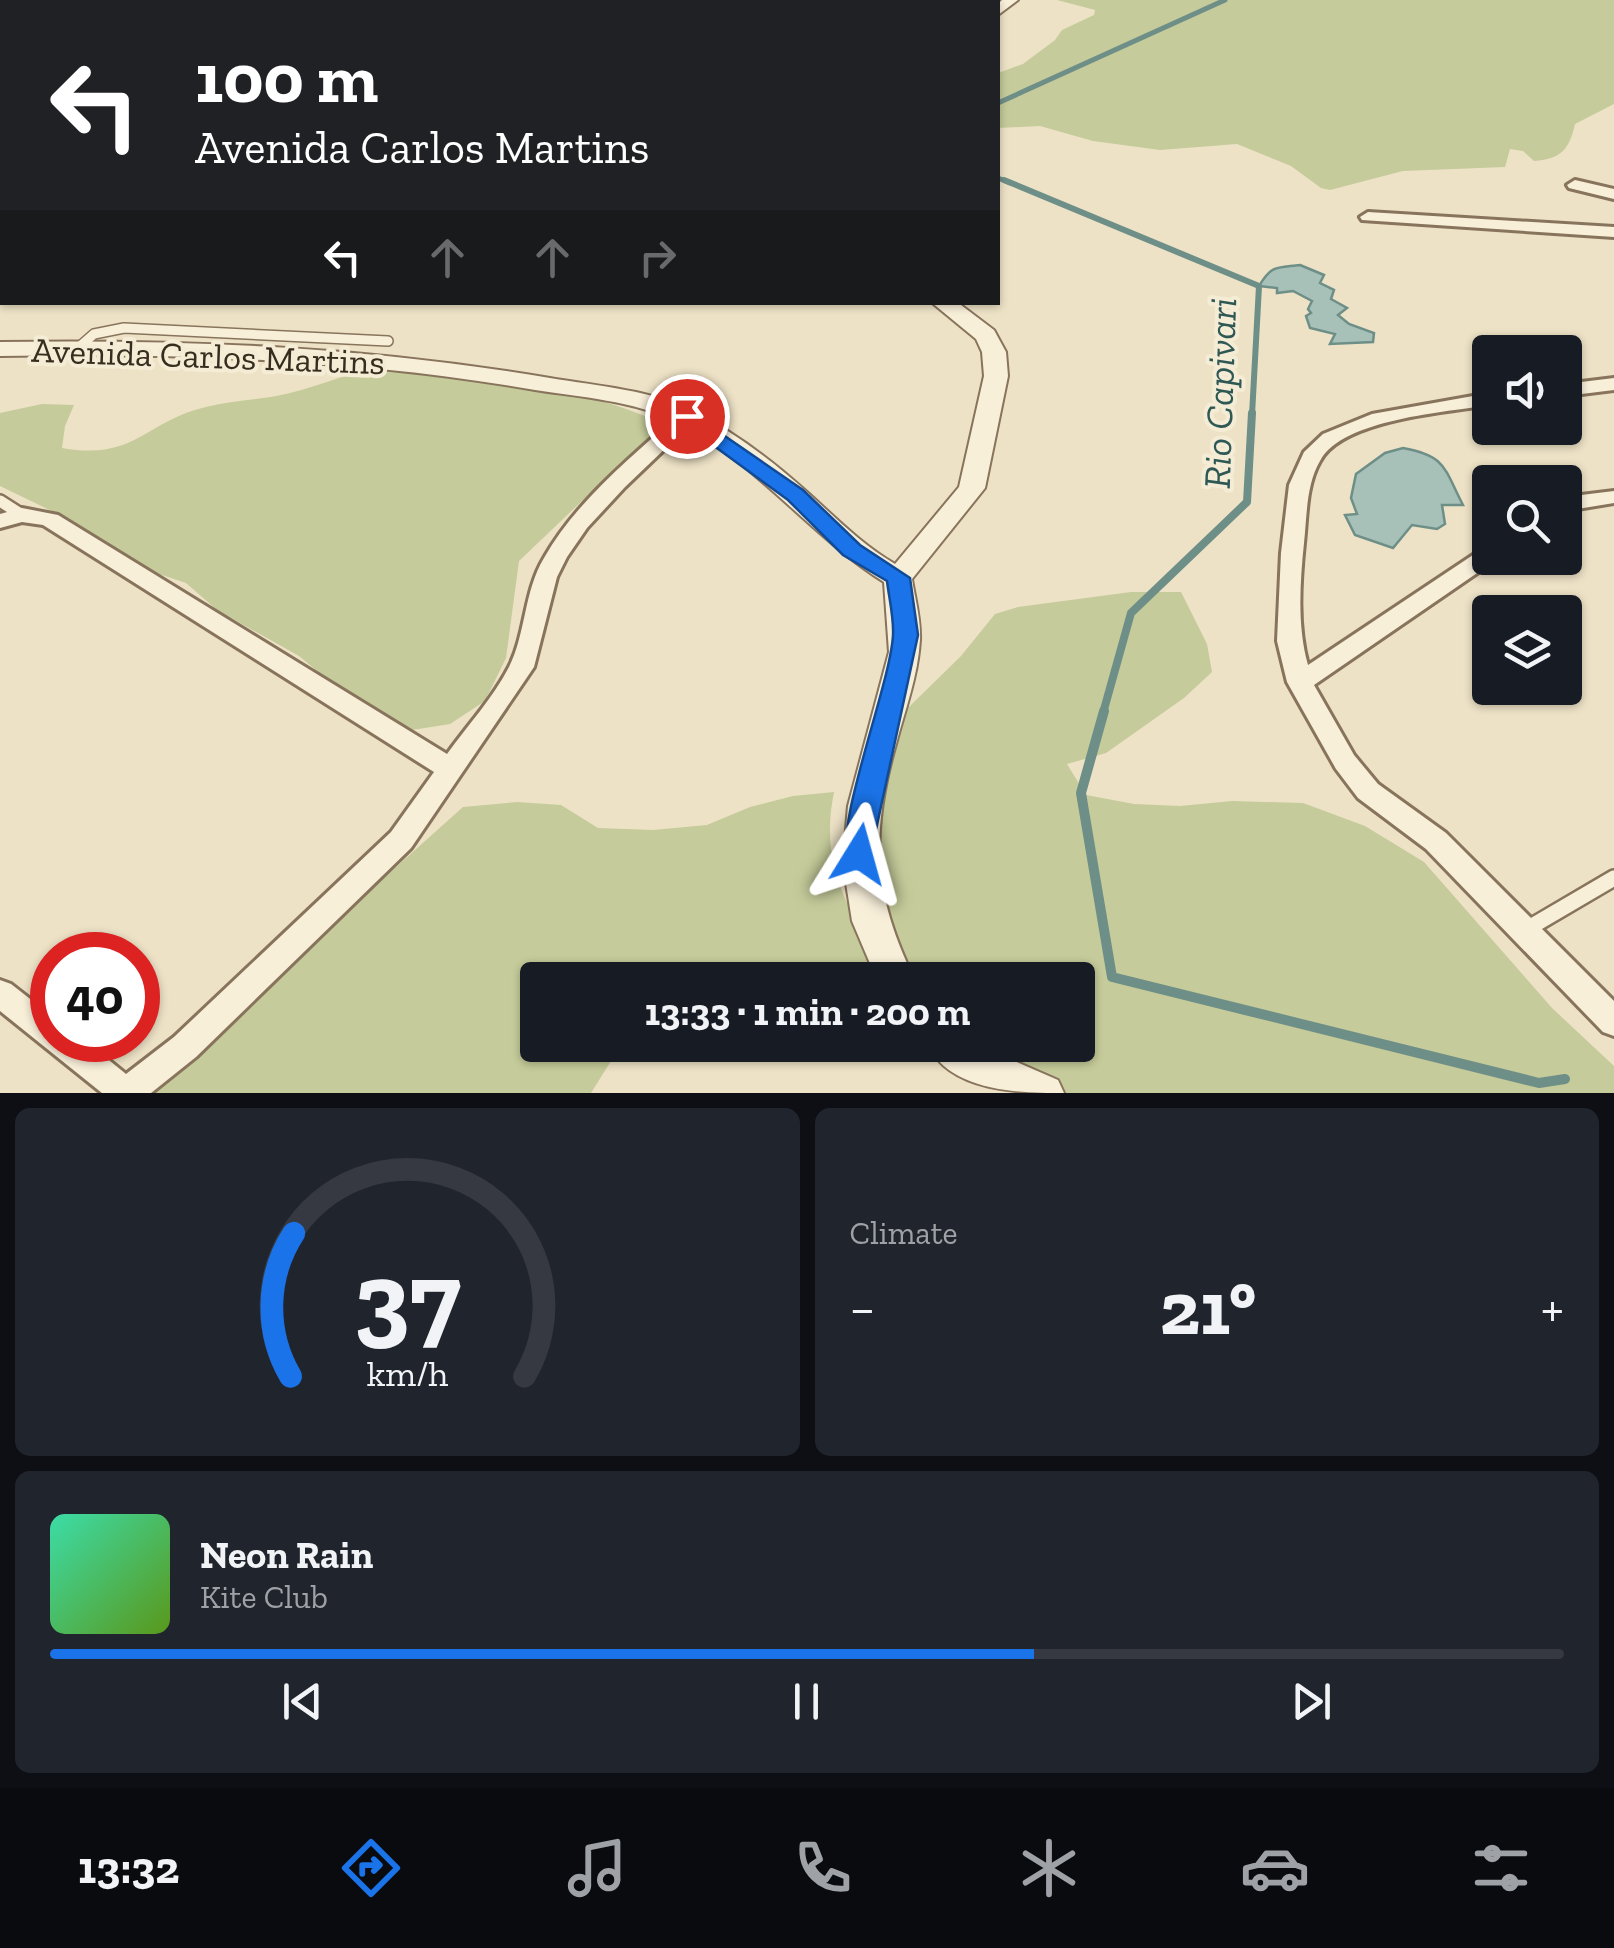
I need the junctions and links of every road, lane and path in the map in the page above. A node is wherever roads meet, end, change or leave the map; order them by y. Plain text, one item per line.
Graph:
1 (1575, 186) dead end
2 (1614, 194) edge
3 (1368, 217) dead end
4 (1614, 232) edge
5 (946, 305) edge
6 (388, 341) dead end
7 (78, 348) junction
8 (0, 349) edge
9 (1614, 384) edge
10 (1582, 388) edge
11 (1472, 403) edge
12 (687, 416) junction
13 (1614, 498) edge
14 (1582, 500) edge
15 (0, 502) edge
16 (11, 518) edge
17 (1472, 566) edge
18 (898, 578) junction
19 (1300, 682) junction
20 (450, 769) junction
21 (1614, 878) edge
22 (1524, 931) junction
23 (887, 962) edge
24 (0, 993) edge
25 (30, 1017) edge
26 (1614, 1022) edge
27 (87, 1062) edge
28 (976, 1062) edge
29 (126, 1093) edge
30 (1044, 1093) edge

1 - 2 street
3 - 4 street
5 - 18 street
6 - 7 lane
7 - 8 street, Avenida Carlos Martins
7 - 12 street, Avenida Carlos Martins
9 - 10 street
11 - 19 street
12 - 18 street, Avenida Carlos Martins
12 - 20 street
13 - 14 street
15 - 16 lane
16 - 20 street
17 - 19 street
18 - 23 street
19 - 22 street
20 - 29 street
21 - 22 lane
22 - 26 street
24 - 25 street
27 - 29 street
28 - 30 street

